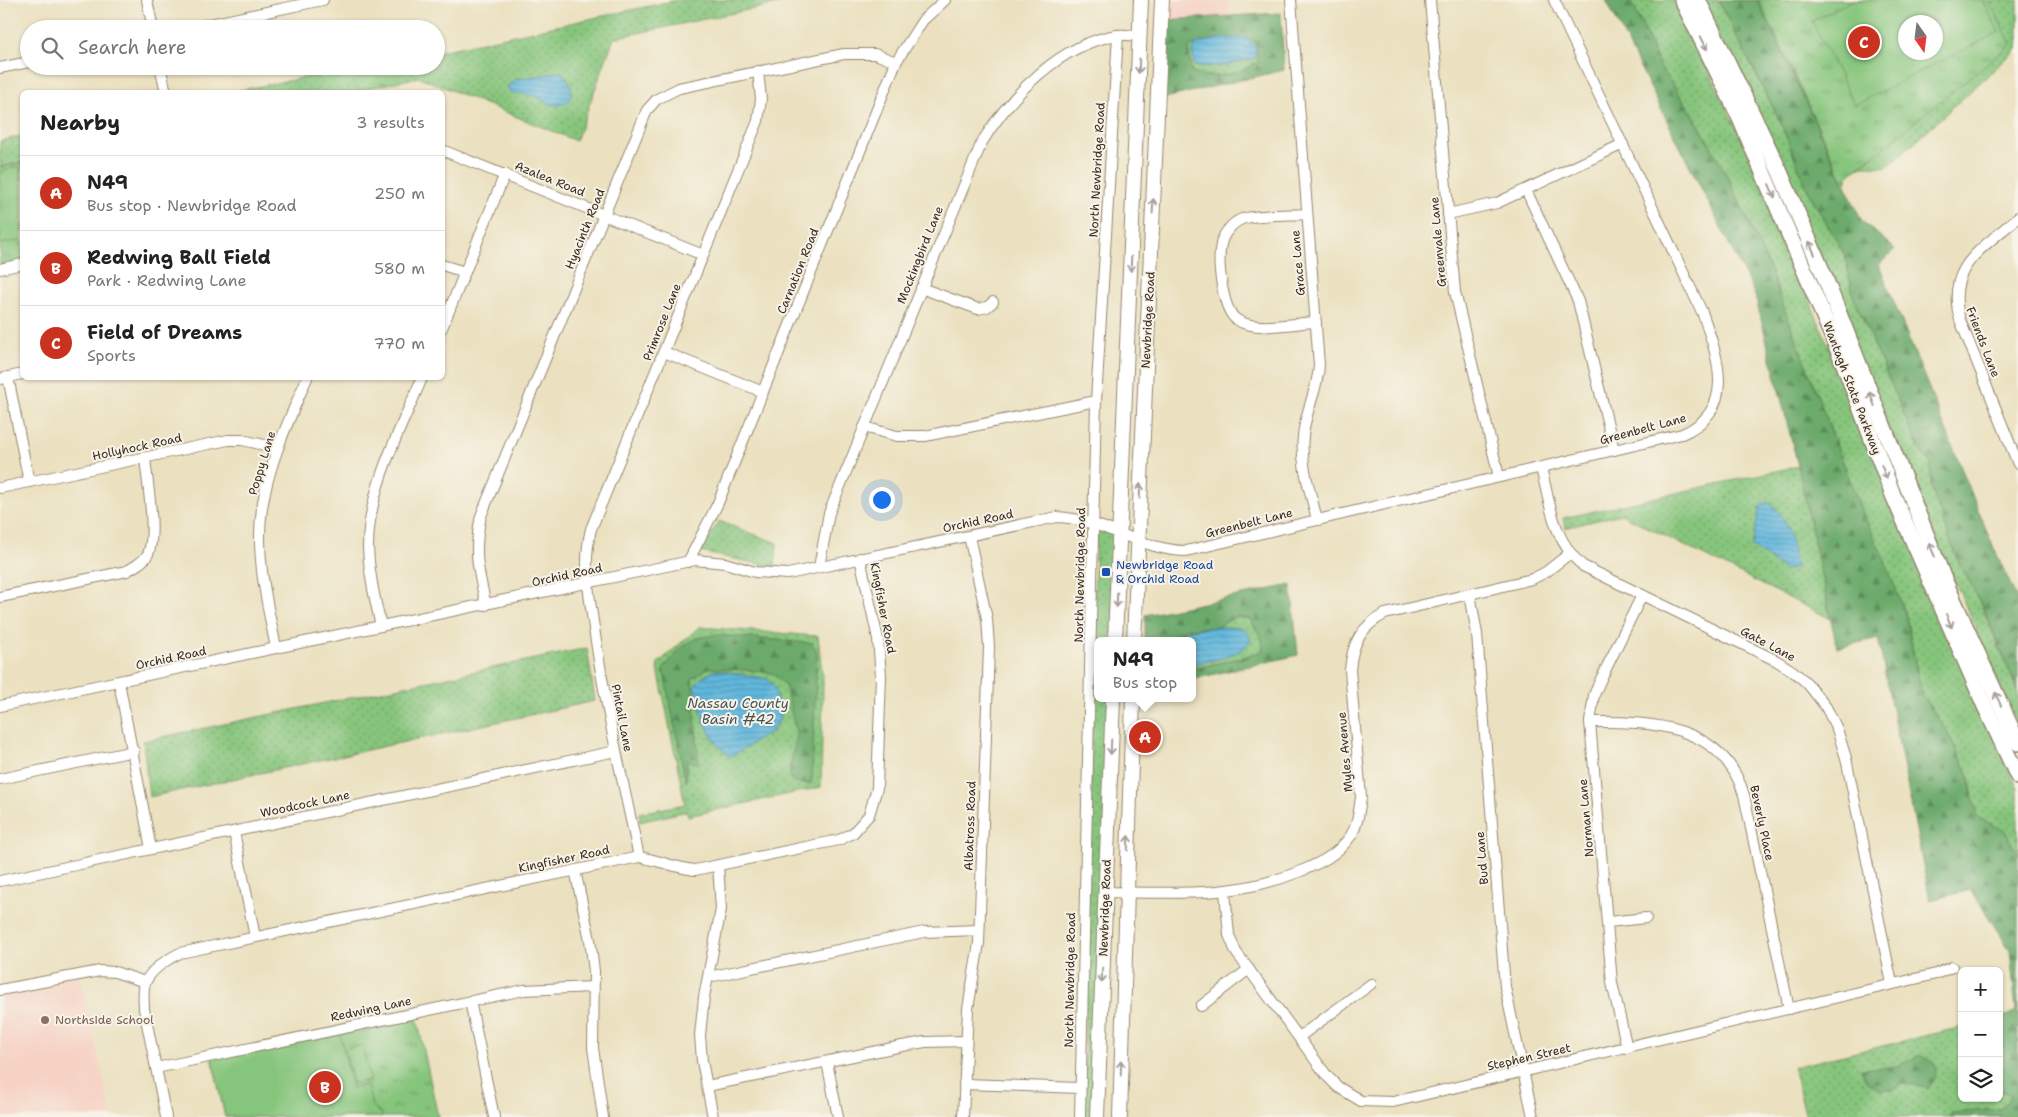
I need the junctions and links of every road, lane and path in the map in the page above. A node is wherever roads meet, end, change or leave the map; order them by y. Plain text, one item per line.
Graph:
1 (146, 0) edge
2 (323, 0) edge
3 (945, 0) edge
4 (1141, 0) edge
5 (1162, 0) edge
6 (1290, 0) edge
7 (1430, 0) edge
8 (1554, 0) edge
9 (1682, 0) edge
10 (1698, 0) edge
11 (150, 20) edge
12 (229, 20) edge
13 (1118, 35) junction
14 (1140, 36) junction
15 (896, 62) junction
16 (20, 64) edge
17 (0, 68) edge
18 (758, 71) junction
19 (162, 75) edge
20 (166, 90) edge
21 (1622, 144) junction
22 (445, 151) edge
23 (505, 174) junction
24 (1526, 190) junction
25 (604, 214) junction
26 (1307, 214) junction
27 (1448, 214) junction
28 (2018, 217) edge
29 (1132, 230) junction
30 (1152, 231) junction
31 (703, 255) junction
32 (20, 264) edge
33 (445, 266) edge
34 (0, 269) edge
35 (465, 272) junction
36 (921, 288) junction
37 (993, 302) dead end
38 (445, 321) edge
39 (1316, 322) junction
40 (664, 352) junction
41 (20, 374) edge
42 (4, 378) edge
43 (305, 380) edge
44 (421, 380) edge
45 (763, 392) junction
46 (1096, 401) junction
47 (864, 427) junction
48 (278, 448) junction
49 (1614, 450) junction
50 (145, 458) junction
51 (2018, 464) edge
52 (1541, 468) junction
53 (1499, 477) junction
54 (30, 482) junction
55 (0, 488) edge
56 (1317, 520) junction
57 (1093, 522) junction
58 (1120, 534) junction
59 (969, 536) junction
60 (1137, 540) junction
61 (1569, 554) junction
62 (860, 558) junction
63 (688, 562) junction
64 (819, 567) junction
65 (588, 583) junction
66 (1470, 594) junction
67 (1642, 596) junction
68 (0, 597) edge
69 (486, 604) junction
70 (381, 626) junction
71 (1116, 637) edge
72 (1134, 637) edge
73 (276, 648) junction
74 (119, 682) junction
75 (1113, 702) edge
76 (1132, 702) edge
77 (0, 706) edge
78 (1590, 722) junction
79 (2018, 743) edge
80 (134, 751) junction
81 (616, 751) junction
82 (2018, 777) edge
83 (0, 779) edge
84 (234, 832) junction
85 (151, 849) junction
86 (638, 857) junction
87 (718, 865) junction
88 (576, 870) junction
89 (0, 881) edge
90 (1105, 892) junction
91 (1126, 892) junction
92 (1225, 892) junction
93 (1646, 918) dead end
94 (1608, 922) junction
95 (979, 930) junction
96 (255, 937) junction
97 (1952, 967) dead end
98 (1249, 969) junction
99 (709, 977) junction
100 (145, 982) junction
101 (1371, 984) dead end
102 (1892, 984) junction
103 (593, 987) junction
104 (0, 990) edge
105 (470, 1001) junction
106 (1201, 1006) dead end
107 (1788, 1009) junction
108 (1299, 1037) junction
109 (966, 1041) junction
110 (1627, 1048) junction
111 (827, 1062) junction
112 (156, 1068) junction
113 (1522, 1072) junction
114 (964, 1084) junction
115 (707, 1086) junction
116 (1080, 1088) junction
117 (166, 1117) edge
118 (494, 1117) edge
119 (603, 1117) edge
120 (713, 1117) edge
121 (838, 1117) edge
122 (963, 1117) edge
123 (1080, 1117) edge
124 (1097, 1117) edge
125 (1120, 1117) edge
126 (1533, 1117) edge

1 - 11 street
2 - 12 street
3 - 15 street, Carnation Road
4 - 14 main road, Newbridge Road
30 -> 5 main road, Newbridge Road
6 - 26 street, Grace Lane
7 - 27 street, Greenvale Lane
8 - 21 street, Greenbelt Lane
9 -> 82 highway, Wantagh State Parkway
79 -> 10 highway, Wantagh State Parkway
13 - 14 street, Mockingbird Lane
13 - 36 street, Mockingbird Lane
13 - 46 street, North Newbridge Road
14 -> 29 main road, Newbridge Road
15 - 18 street, Hyacinth Road
15 - 45 street, Carnation Road
16 - 17 street
18 - 25 street, Hyacinth Road
18 - 31 street, Primrose Lane
19 - 20 street
21 - 24 street
21 - 49 street, Greenbelt Lane
22 - 23 street, Azalea Road
23 - 25 street, Azalea Road
23 - 35 street
24 - 27 street
24 - 49 street
25 - 31 street, Azalea Road
25 - 69 street, Hyacinth Road
26 - 39 street, Grace Lane
26 - 39 street
27 - 53 street, Greenvale Lane
28 - 51 street, Friends Lane
29 - 30 main road
29 -> 58 main road, Newbridge Road
60 -> 30 main road, Newbridge Road
31 - 40 street, Primrose Lane
32 - 34 street
33 - 35 street
35 - 38 street
36 - 37 street
36 - 47 street, Mockingbird Lane
39 - 56 street, Grace Lane
40 - 45 street
40 - 65 street, Primrose Lane
41 - 42 street
42 - 54 street
43 - 48 street, Poppy Lane
44 - 70 street
45 - 63 street, Carnation Road
46 - 47 street
46 - 57 street, North Newbridge Road
47 - 64 street, Mockingbird Lane
48 - 50 street, Hollyhock Road
48 - 73 street, Poppy Lane
49 - 52 street, Greenbelt Lane
50 - 54 street, Hollyhock Road
50 - 68 street
52 - 53 street, Greenbelt Lane
52 - 61 street, Gate Lane
53 - 56 street, Greenbelt Lane
54 - 55 street, Hollyhock Road
56 - 60 street, Greenbelt Lane
57 - 58 street, Orchid Road
57 - 59 street, Orchid Road
57 - 116 street, North Newbridge Road
58 - 60 street, Orchid Road
58 -> 71 main road, Newbridge Road
59 - 62 street, Orchid Road
59 - 95 street, Albatross Road
60 - 72 main road, Newbridge Road
61 - 66 street, Myles Avenue
61 - 67 street, Gate Lane
62 - 64 street, Orchid Road
62 - 87 street, Kingfisher Road
63 - 64 street, Orchid Road
63 - 65 street, Orchid Road
65 - 69 street, Orchid Road
65 - 81 street, Pintail Lane
66 - 92 street, Myles Avenue
66 - 113 street, Bud Lane
67 - 78 street, Norman Lane
67 - 102 street, Gate Lane
69 - 70 street, Orchid Road
70 - 73 street, Orchid Road
73 - 74 street, Orchid Road
74 - 77 street, Orchid Road
74 - 80 street
75 -> 90 main road, Newbridge Road
91 -> 76 main road, Newbridge Road
78 - 94 street, Norman Lane
78 - 107 street, Beverly Place
80 - 83 street
80 - 85 street
81 - 84 street, Woodcock Lane
81 - 86 street, Pintail Lane
84 - 85 street, Woodcock Lane
84 - 96 street
85 - 89 street, Woodcock Lane
86 - 87 street, Kingfisher Road
86 - 88 street, Kingfisher Road
87 - 99 street
88 - 96 street, Kingfisher Road
88 - 103 street
90 - 91 street, Myles Avenue
90 -> 124 main road, Newbridge Road
91 - 92 street, Myles Avenue
125 -> 91 main road, Newbridge Road
92 - 98 street, Stephen Street
93 - 94 street
94 - 110 street, Norman Lane
95 - 99 street
95 - 109 street, Albatross Road
96 - 100 street, Kingfisher Road
97 - 102 street, Stephen Street
98 - 106 street
98 - 108 street, Stephen Street
99 - 115 street
100 - 104 street
100 - 112 street
101 - 108 street
102 - 107 street, Stephen Street
103 - 105 street, Redwing Lane
103 - 119 street
105 - 112 street, Redwing Lane
105 - 118 street
107 - 110 street, Stephen Street
108 - 113 street, Stephen Street
109 - 111 street
109 - 114 street, Albatross Road
110 - 113 street, Stephen Street
111 - 115 street
111 - 121 street
112 - 117 street
113 - 126 street, Bud Lane
114 - 116 street
114 - 122 street, Albatross Road
115 - 120 street
116 - 123 street, North Newbridge Road

